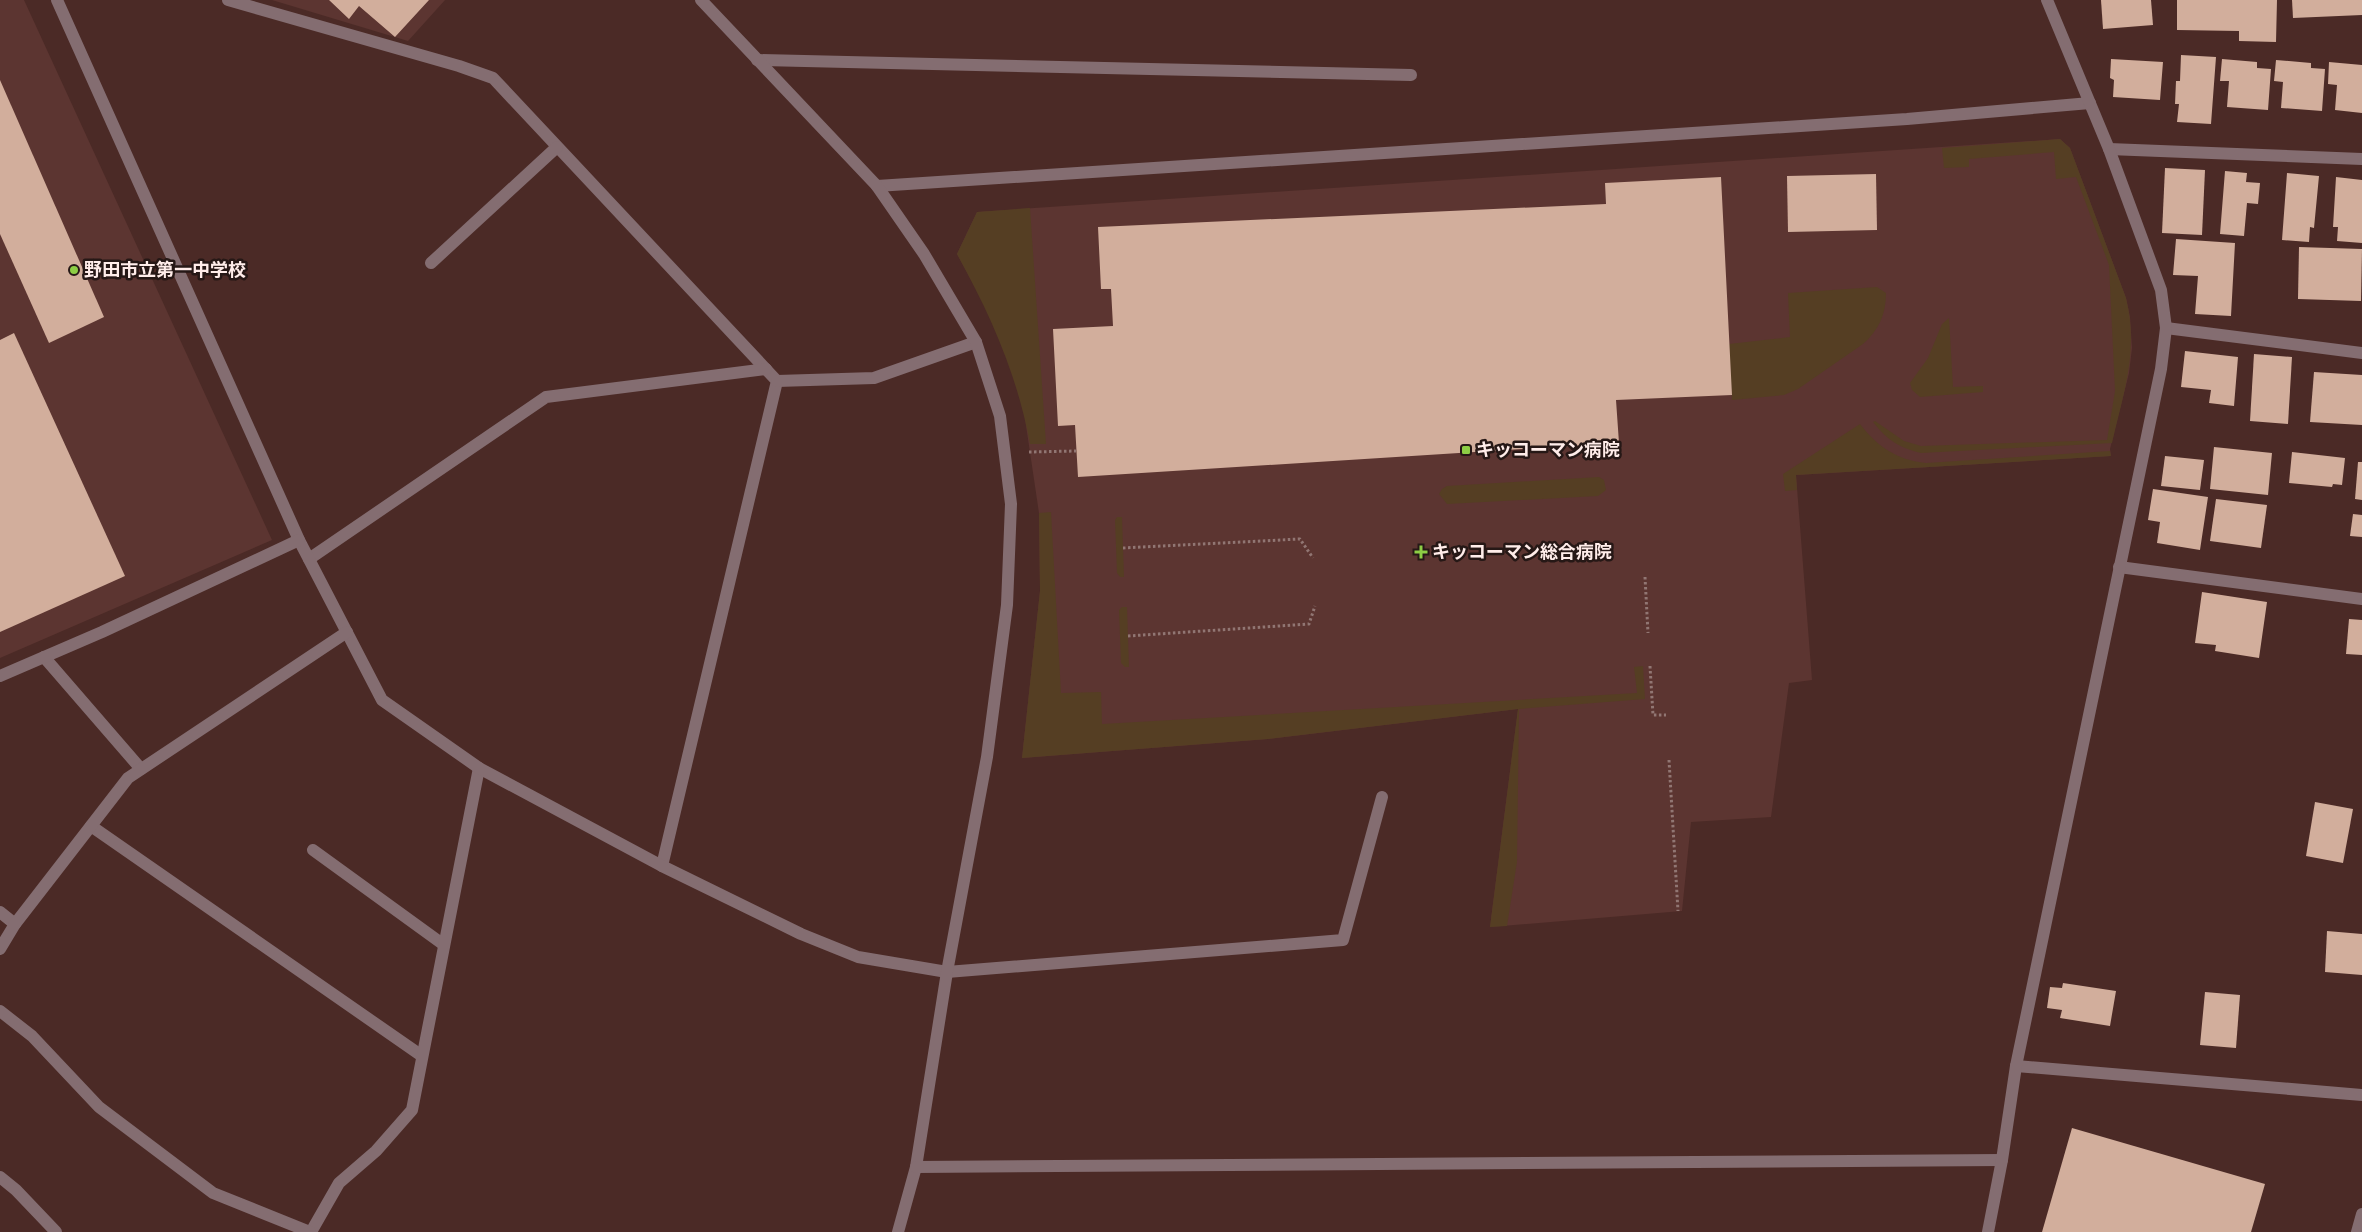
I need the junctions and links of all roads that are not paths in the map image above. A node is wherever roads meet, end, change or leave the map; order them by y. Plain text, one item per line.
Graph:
1 (57, 0) edge
2 (228, 0) edge
3 (701, 0) edge
4 (2047, 0) edge
5 (757, 60) junction
6 (1411, 75) dead end
7 (2090, 103) junction
8 (557, 148) junction
9 (2109, 149) junction
10 (2362, 159) edge
11 (877, 186) junction
12 (431, 263) dead end
13 (2166, 328) junction
14 (976, 342) junction
15 (2362, 353) edge
16 (766, 369) junction
17 (777, 381) junction
18 (299, 540) junction
19 (309, 559) junction
20 (2119, 567) junction
21 (2362, 599) edge
22 (347, 632) junction
23 (44, 657) junction
24 (0, 676) edge
25 (479, 768) junction
26 (141, 769) junction
27 (1382, 797) dead end
28 (91, 826) junction
29 (313, 850) dead end
30 (662, 866) junction
31 (0, 912) edge
32 (16, 924) junction
33 (444, 945) junction
34 (0, 949) edge
35 (947, 972) junction
36 (0, 1011) edge
37 (422, 1056) junction
38 (2016, 1066) junction
39 (2362, 1094) edge
40 (2002, 1160) junction
41 (916, 1167) junction
42 (0, 1177) edge
43 (2362, 1214) edge
44 (56, 1232) edge
45 (310, 1232) edge
46 (898, 1232) edge
47 (1988, 1232) edge
48 (2357, 1232) edge

1 - 18 street
2 - 8 street
3 - 5 street
4 - 7 street
5 - 6 street
5 - 11 street
7 - 9 street
7 - 11 street
8 - 12 street
8 - 16 street
9 - 10 street
9 - 13 street
11 - 14 street
13 - 15 street
13 - 20 street
14 - 17 street
14 - 35 street
16 - 17 street
16 - 19 street
17 - 30 street
18 - 19 street
18 - 23 street
19 - 22 street
20 - 21 street
20 - 38 street
22 - 25 street
22 - 26 street
23 - 24 street
23 - 26 street
25 - 30 street
25 - 33 street
26 - 28 street
27 - 35 street
28 - 32 street
28 - 37 street
29 - 33 street
30 - 35 street
31 - 32 street
32 - 34 street
33 - 37 street
35 - 41 street
36 - 45 street
37 - 45 street
38 - 39 street
38 - 40 street
40 - 41 street
40 - 47 street
41 - 46 street
42 - 44 street
43 - 48 street

